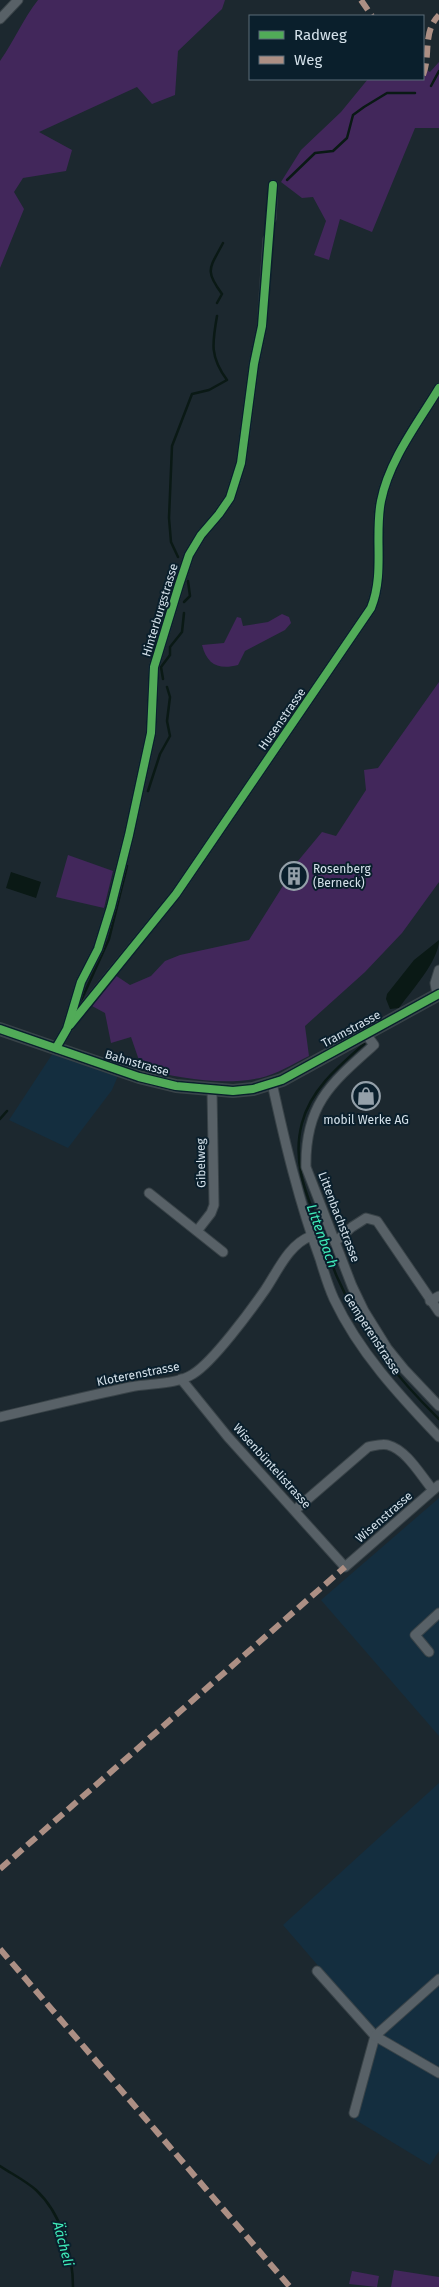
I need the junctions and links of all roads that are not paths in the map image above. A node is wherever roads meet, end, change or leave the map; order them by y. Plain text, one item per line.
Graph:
1 (18, 0) edge
2 (0, 20) edge
3 (272, 185) dead end
4 (271, 219) tunnel mouth
5 (268, 240) tunnel mouth
6 (439, 388) edge
7 (439, 970) edge
8 (438, 994) edge
9 (0, 1029) edge
10 (67, 1029) junction
11 (366, 1034) junction
12 (56, 1048) junction
13 (272, 1083) junction
14 (212, 1090) junction
15 (149, 1193) dead end
16 (196, 1231) junction
17 (309, 1237) junction
18 (335, 1242) junction
19 (223, 1252) dead end
20 (439, 1296) edge
21 (430, 1301) junction
22 (439, 1312) edge
23 (181, 1379) junction
24 (439, 1406) edge
25 (0, 1418) edge
26 (439, 1437) edge
27 (436, 1487) edge
28 (295, 1510) junction
29 (345, 1568) joint
30 (439, 1613) edge
31 (429, 1652) dead end
32 (317, 1971) dead end
33 (439, 1979) edge
34 (375, 2036) junction
35 (439, 2073) edge
36 (354, 2112) dead end

1 - 2 street
3 - 4 street
5 - 10 street, Hinterburgstrasse
6 - 10 street, Husenstrasse
7 - 8 street
8 - 11 main road, Tramstrasse
9 - 12 main road, Bahnstrasse
10 - 12 street, Hinterburgstrasse
11 - 13 main road, Tramstrasse
11 - 18 street, Littenbachstrasse
12 - 14 main road, Bahnstrasse
13 - 14 main road, Bahnstrasse
13 - 17 street, Gemperenstrasse
14 - 16 street, Gibelweg
15 - 16 street
16 - 19 street
17 - 23 street, Kloterenstrasse
17 - 26 street, Gemperenstrasse
18 - 21 street
18 - 24 street, Littenbachstrasse
20 - 21 street
21 - 22 street
23 - 25 street, Kloterenstrasse
23 - 28 street, Wisenbüntelistrasse
27 - 28 street
27 - 29 street, Wisenstrasse
28 - 29 street, Wisenbüntelistrasse
30 - 31 street
32 - 34 street
33 - 34 street
34 - 35 street
34 - 36 street

